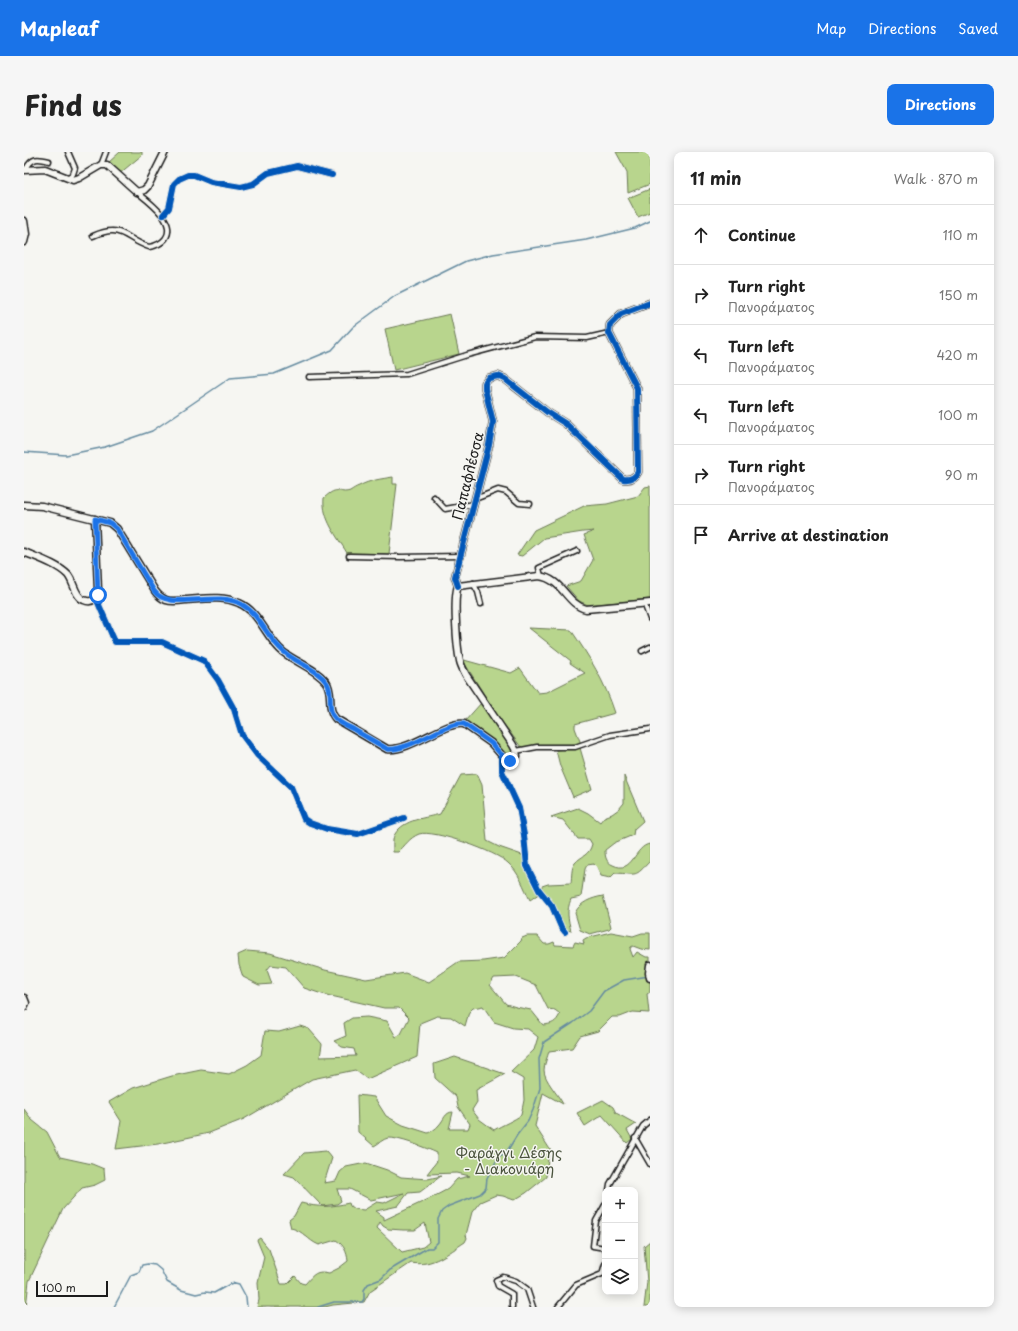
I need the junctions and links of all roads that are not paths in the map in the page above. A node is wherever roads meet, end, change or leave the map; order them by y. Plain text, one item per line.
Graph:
1 (68, 152) edge
2 (106, 152) edge
3 (165, 152) edge
4 (49, 161) dead end
5 (100, 165) junction
6 (25, 169) edge
7 (332, 175) dead end
8 (68, 178) junction
9 (137, 192) junction
10 (163, 215) junction
11 (24, 221) edge
12 (93, 236) dead end
13 (24, 242) edge
14 (650, 303) edge
15 (609, 333) junction
16 (309, 377) dead end
17 (434, 497) dead end
18 (474, 502) junction
19 (530, 504) dead end
20 (24, 506) edge
21 (95, 519) junction
22 (577, 551) dead end
23 (24, 552) edge
24 (349, 556) dead end
25 (460, 556) junction
26 (541, 576) junction
27 (472, 583) junction
28 (458, 586) junction
29 (96, 598) junction
30 (647, 603) edge
31 (480, 604) dead end
32 (650, 619) edge
33 (650, 647) edge
34 (642, 651) dead end
35 (650, 729) edge
36 (516, 751) junction
37 (502, 756) junction
38 (404, 818) dead end
39 (565, 932) dead end
40 (650, 965) edge
41 (649, 975) edge
42 (24, 998) edge
43 (24, 1007) edge
44 (650, 1120) edge
45 (636, 1138) junction
46 (650, 1164) edge
47 (610, 1187) edge
48 (602, 1210) edge
49 (602, 1248) edge
50 (602, 1274) edge
51 (512, 1307) edge
52 (533, 1307) edge
53 (558, 1307) edge

1 - 8 street
2 - 5 street
3 - 9 main road
4 - 6 street
5 - 8 main road
5 - 9 main road
6 - 8 main road
7 - 10 street
9 - 10 street
10 - 12 street
11 - 13 main road
14 - 15 main road
15 - 16 street
15 - 18 main road, Παπαφλέσσα
17 - 18 street
18 - 19 street
18 - 25 main road, Παπαφλέσσα
20 - 21 main road
21 - 29 main road
21 - 37 main road
22 - 26 street
23 - 29 main road
24 - 25 street
25 - 28 main road, Παπαφλέσσα
26 - 27 main road
26 - 30 main road
27 - 28 main road
27 - 31 street
28 - 36 main road, Παπαφλέσσα
29 - 38 street
30 - 32 street
33 - 34 street
35 - 36 street
36 - 37 main road
37 - 39 street
40 - 41 main road
42 - 43 main road
44 - 45 street
45 - 46 street
45 - 47 street
48 - 49 street
50 - 53 street
51 - 52 street

